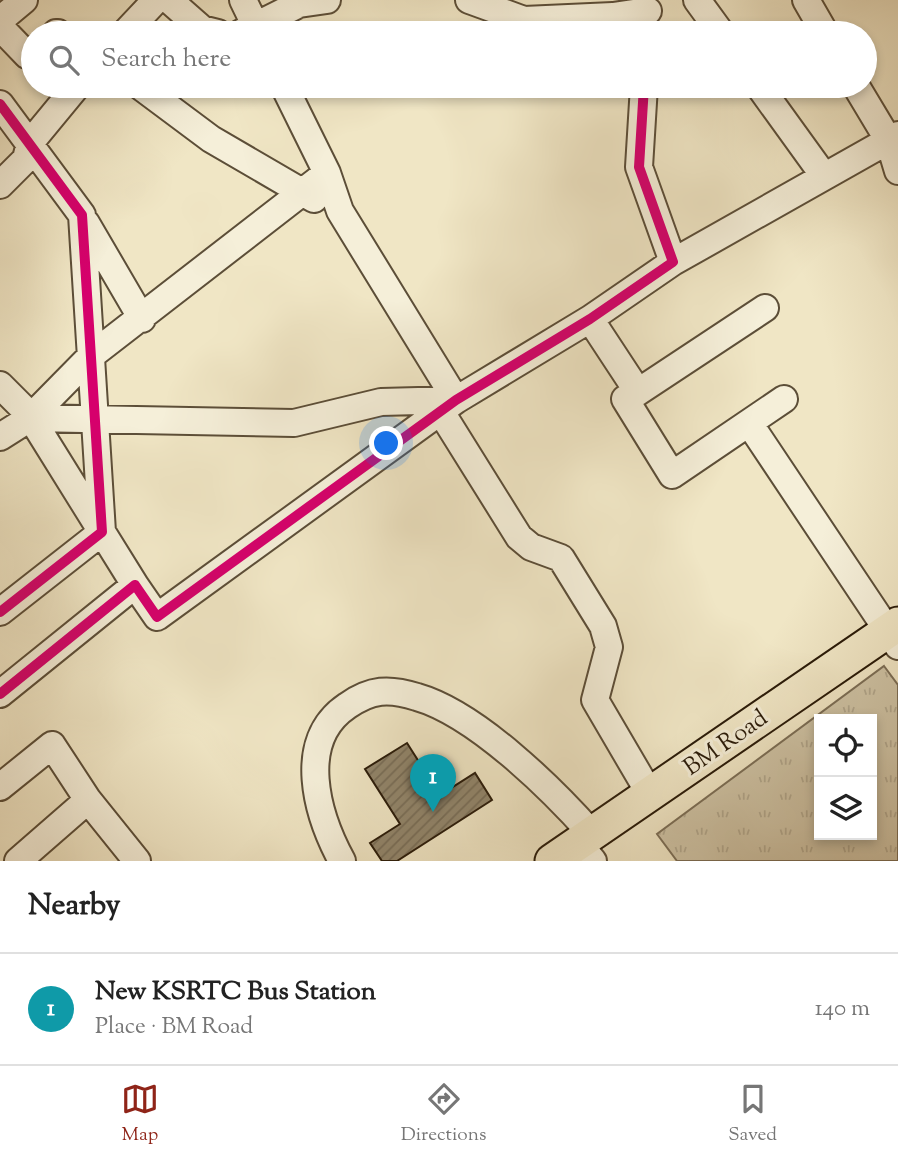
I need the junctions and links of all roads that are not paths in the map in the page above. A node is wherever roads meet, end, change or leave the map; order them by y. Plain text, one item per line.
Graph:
1 (24, 0) edge
2 (156, 0) edge
3 (169, 0) edge
4 (243, 0) edge
5 (327, 0) edge
6 (469, 0) edge
7 (697, 0) edge
8 (806, 0) edge
9 (650, 15) edge
10 (0, 20) edge
11 (136, 21) edge
12 (193, 21) edge
13 (249, 21) edge
14 (269, 21) edge
15 (712, 21) edge
16 (818, 21) edge
17 (0, 27) edge
18 (21, 49) edge
19 (67, 98) edge
20 (167, 98) edge
21 (290, 98) edge
22 (643, 98) edge
23 (768, 98) edge
24 (865, 98) edge
25 (0, 104) edge
26 (893, 138) edge
27 (30, 143) junction
28 (898, 171) edge
29 (327, 173) junction
30 (824, 176) junction
31 (0, 185) edge
32 (301, 194) junction
33 (340, 211) junction
34 (82, 215) junction
35 (673, 262) junction
36 (765, 308) dead end
37 (142, 319) junction
38 (590, 319) junction
39 (92, 355) junction
40 (0, 385) edge
41 (638, 392) junction
42 (784, 399) dead end
43 (449, 406) junction
44 (30, 418) junction
45 (97, 419) junction
46 (749, 423) junction
47 (0, 437) edge
48 (102, 532) junction
49 (135, 585) junction
50 (0, 612) edge
51 (894, 633) edge
52 (0, 694) edge
53 (0, 787) edge
54 (650, 794) junction
55 (88, 800) junction
56 (579, 850) edge
57 (18, 861) edge
58 (137, 861) edge
59 (342, 861) edge

1 - 10 street
2 - 11 street
3 - 12 street
4 - 13 street
5 - 14 street
6 - 9 street
7 - 15 street
8 - 16 street
17 - 18 street
19 - 27 street
20 - 32 street
21 - 29 street
22 - 35 street
23 - 30 street
24 - 26 street
25 - 27 street
26 - 28 street
26 - 30 street
27 - 31 street
27 - 34 street
29 - 32 street
29 - 33 street
30 - 35 street
32 - 33 street
32 - 37 street
33 - 43 street
34 - 37 street
34 - 39 street
35 - 38 street
36 - 41 street
37 - 39 street
38 - 41 street
38 - 43 street
39 - 44 street
39 - 45 street
40 - 44 street
41 - 46 street
42 - 46 street
43 - 45 street
43 - 49 street
43 - 54 street
44 - 45 street
44 - 47 street
44 - 48 street
45 - 48 street
46 - 51 street
48 - 49 street
48 - 50 street
49 - 52 street
51 - 54 main road, BM Road
53 - 55 street
54 - 56 main road, BM Road
55 - 57 street
55 - 58 street
56 - 59 street

